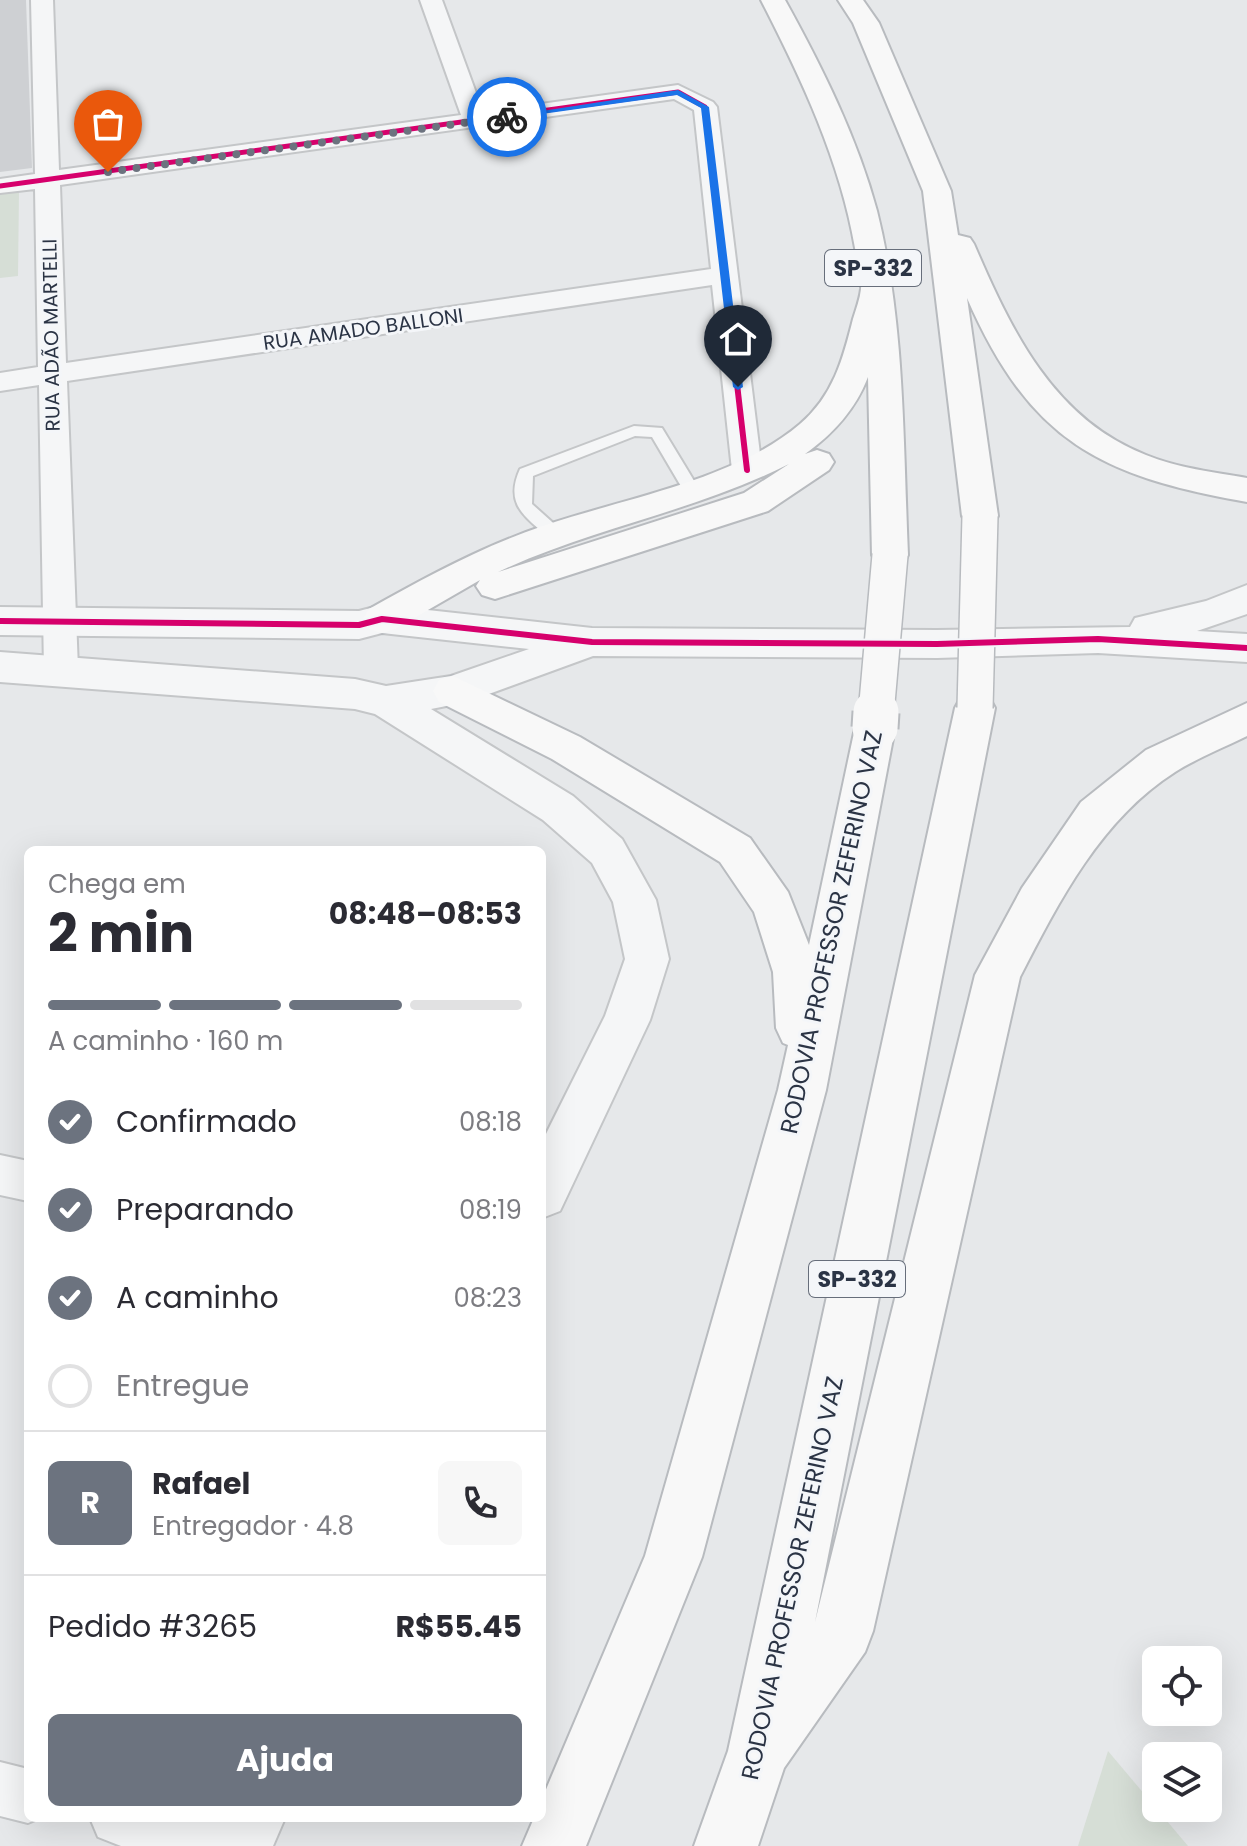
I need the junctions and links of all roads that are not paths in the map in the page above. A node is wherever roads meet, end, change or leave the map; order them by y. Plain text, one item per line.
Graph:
1 (42, 0) edge
2 (431, 0) edge
3 (773, 0) edge
4 (850, 0) edge
5 (475, 122) junction
6 (47, 180) junction
7 (0, 186) edge
8 (937, 191) junction
9 (726, 275) junction
10 (876, 292) junction
11 (51, 375) junction
12 (0, 382) edge
13 (884, 396) junction
14 (747, 470) junction
15 (691, 489) junction
16 (1247, 490) edge
17 (555, 534) junction
18 (1247, 599) edge
19 (0, 621) edge
20 (370, 622) junction
21 (426, 622) junction
22 (60, 623) junction
23 (1098, 639) junction
24 (592, 642) junction
25 (1247, 648) edge
26 (0, 667) edge
27 (61, 669) junction
28 (453, 691) junction
29 (370, 697) junction
30 (1247, 718) edge
31 (802, 1090) junction
32 (0, 1175) edge
33 (24, 1180) edge
34 (546, 1186) edge
35 (759, 1751) junction
36 (0, 1789) edge
37 (24, 1795) edge
38 (133, 1822) edge
39 (252, 1822) edge
40 (230, 1846) edge
41 (241, 1846) edge
42 (554, 1846) edge
43 (726, 1846) edge

1 - 6 street, RUA ADÃO MARTELLI
2 - 5 street
3 - 10 highway, RODOVIA PROFESSOR ZEFERINO VAZ / SP-332
4 - 8 highway, RODOVIA PROFESSOR ZEFERINO VAZ / SP-332
5 - 6 street
5 - 9 street
6 - 7 street
6 - 11 street, RUA ADÃO MARTELLI
8 - 16 highway
8 - 35 highway, RODOVIA PROFESSOR ZEFERINO VAZ / SP-332, bridge
9 - 11 street, RUA AMADO BALLONI
9 - 14 street
10 - 13 highway, RODOVIA PROFESSOR ZEFERINO VAZ / SP-332
10 - 14 highway
11 - 12 street, RUA AMADO BALLONI
11 - 22 street, RUA ADÃO MARTELLI
13 - 21 highway
13 - 31 highway, RODOVIA PROFESSOR ZEFERINO VAZ / SP-332, bridge
14 - 15 highway
15 - 17 highway
15 - 17 lane
17 - 20 highway
18 - 23 street
19 - 22 street
20 - 21 street
20 - 22 street
20 - 29 street
21 - 24 street
22 - 27 street, RUA ADÃO MARTELLI
23 - 24 street
23 - 25 street
24 - 28 street
26 - 27 street
27 - 29 street
28 - 29 street
28 - 31 highway
29 - 34 street
30 - 35 highway
31 - 42 highway, RODOVIA PROFESSOR ZEFERINO VAZ / SP-332
32 - 33 street
35 - 43 highway, RODOVIA PROFESSOR ZEFERINO VAZ / SP-332
36 - 37 street
38 - 40 street
39 - 41 street

